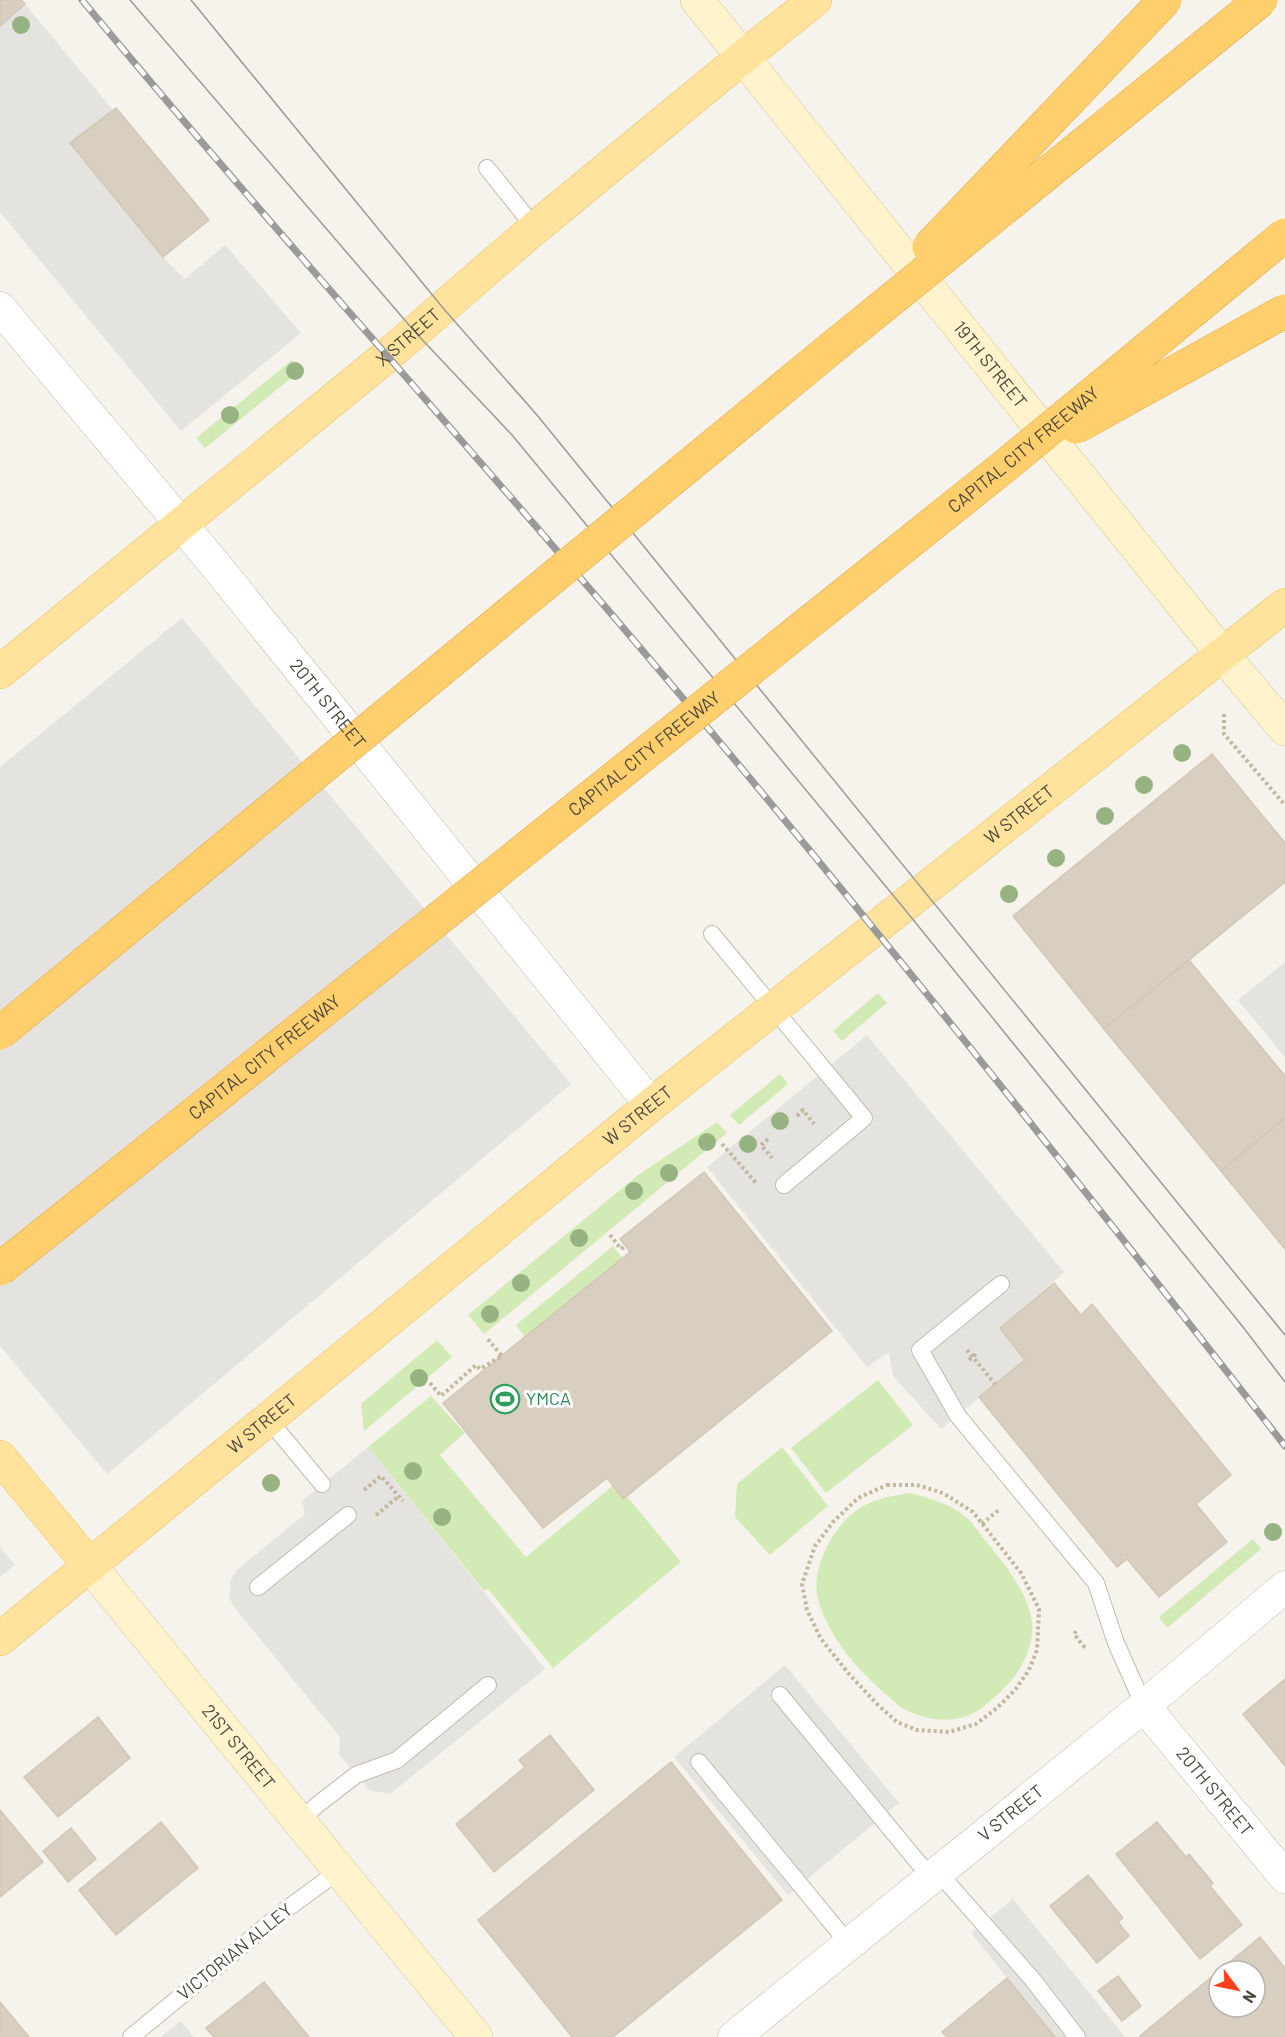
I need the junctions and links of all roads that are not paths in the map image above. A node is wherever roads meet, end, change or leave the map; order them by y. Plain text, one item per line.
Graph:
1 (697, 0) edge
2 (815, 0) edge
3 (1165, 0) edge
4 (1261, 0) edge
5 (743, 57) junction
6 (487, 168) dead end
7 (535, 228) junction
8 (1285, 235) edge
9 (0, 308) edge
10 (1285, 311) edge
11 (834, 346) junction
12 (1006, 465) junction
13 (182, 524) junction
14 (1285, 605) edge
15 (1223, 655) junction
16 (0, 672) edge
17 (1285, 729) edge
18 (712, 934) dead end
19 (774, 1008) junction
20 (0, 1033) edge
21 (651, 1105) junction
22 (784, 1185) road end
23 (0, 1269) edge
24 (1001, 1284) dead end
25 (268, 1419) junction
26 (0, 1457) edge
27 (322, 1484) dead end
28 (348, 1515) dead end
29 (90, 1566) junction
30 (258, 1587) dead end
31 (1285, 1587) edge
32 (0, 1639) edge
33 (488, 1685) dead end
34 (780, 1695) dead end
35 (1144, 1706) junction
36 (699, 1762) dead end
37 (300, 1821) junction
38 (340, 1870) junction
39 (935, 1875) junction
40 (1285, 1877) edge
41 (849, 1944) junction
42 (131, 2037) edge
43 (476, 2037) edge
44 (734, 2037) edge
45 (1077, 2037) edge

1 - 5 main road, 19TH STREET
2 - 5 main road, X STREET
3 - 11 highway, bridge
4 - 11 highway, bridge
5 - 7 main road, X STREET
5 - 15 main road, 19TH STREET
6 - 7 lane
7 - 13 main road, X STREET
8 - 12 highway, CAPITAL CITY FREEWAY, bridge
9 - 13 street, 20TH STREET
10 - 12 highway, bridge
11 - 20 highway, bridge
12 - 23 highway, CAPITAL CITY FREEWAY, bridge
13 - 16 main road, X STREET
13 - 21 street, 20TH STREET
14 - 15 main road, W STREET
15 - 17 main road, 19TH STREET
15 - 19 main road, W STREET
18 - 19 lane
19 - 21 main road, W STREET
19 - 22 lane
21 - 25 main road, W STREET
24 - 35 lane
25 - 27 lane
25 - 29 main road, W STREET
26 - 29 main road, 21ST STREET
28 - 30 lane
29 - 32 main road, W STREET
29 - 37 main road, 21ST STREET
31 - 35 street, V STREET
33 - 37 lane
34 - 39 lane
35 - 39 street, V STREET
35 - 40 street, 20TH STREET
36 - 41 lane
37 - 38 main road, 21ST STREET
38 - 42 lane, VICTORIAN ALLEY
38 - 43 main road, 21ST STREET
39 - 41 street, V STREET
39 - 45 lane
41 - 44 street, V STREET

